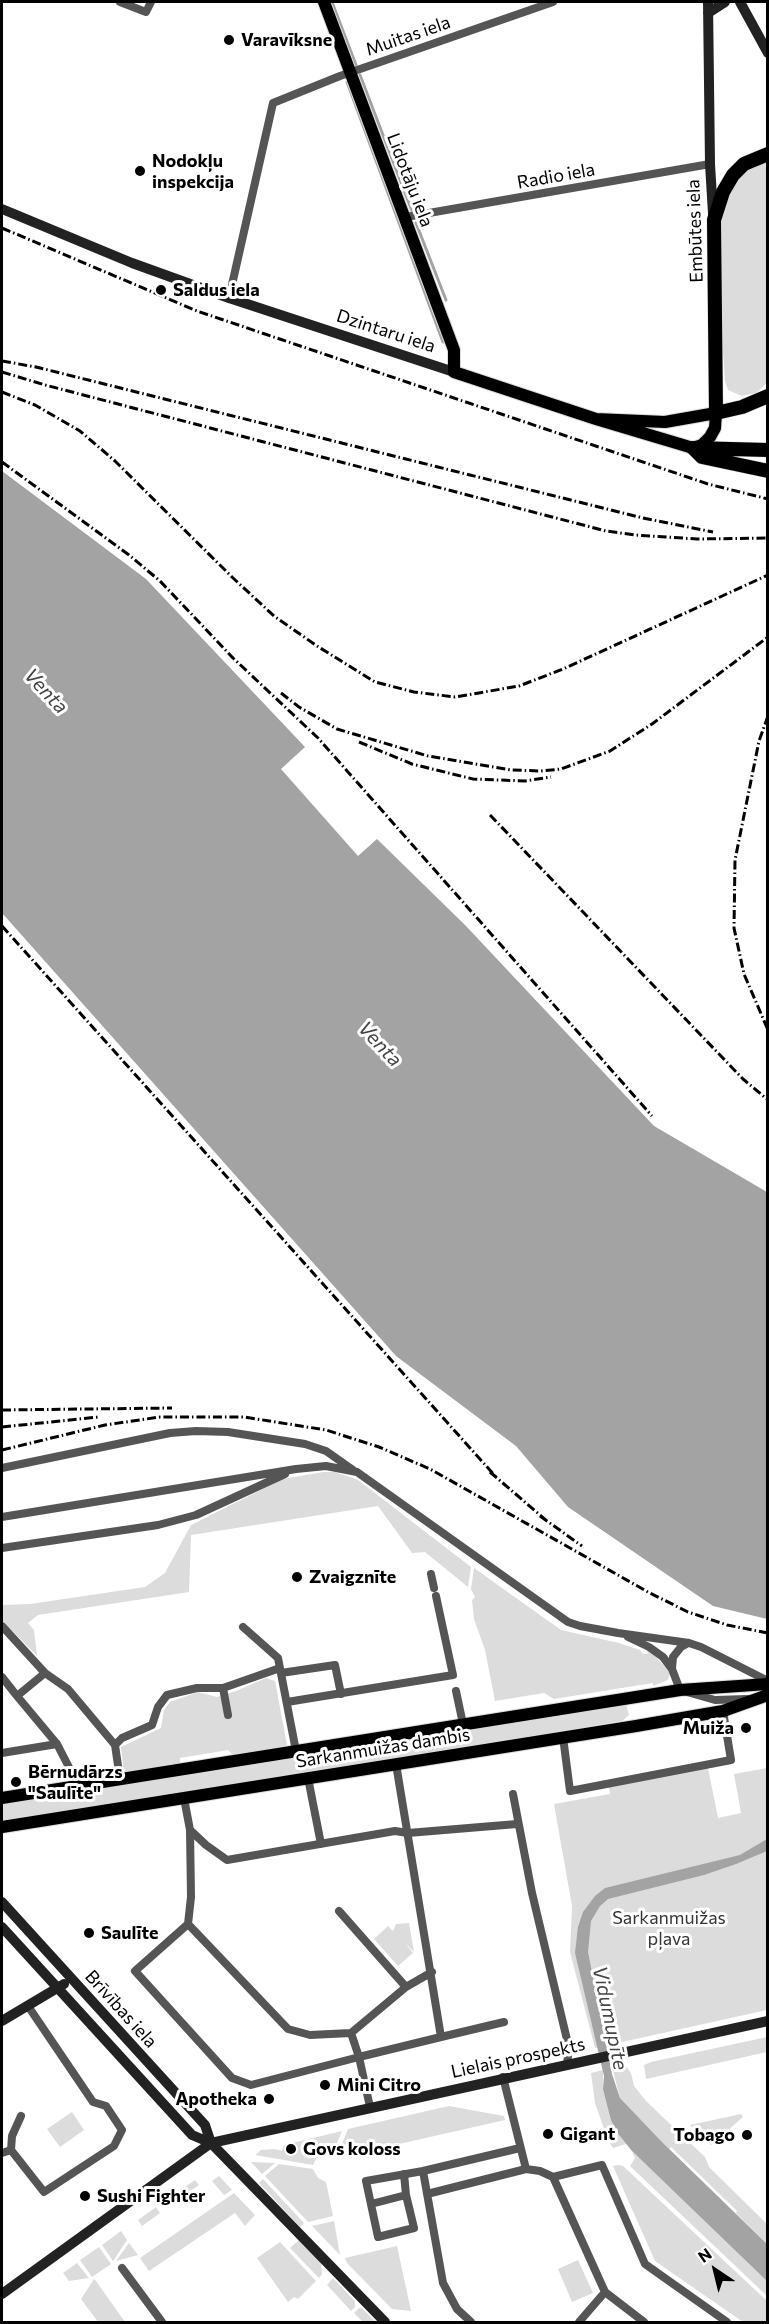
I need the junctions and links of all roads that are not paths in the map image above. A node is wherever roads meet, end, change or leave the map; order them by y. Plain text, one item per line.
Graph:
1 (120, 2) edge
2 (151, 2) edge
3 (324, 2) edge
4 (553, 2) edge
5 (725, 2) edge
6 (740, 2) edge
7 (708, 7) edge
8 (768, 53) edge
9 (350, 72) junction
10 (768, 154) edge
11 (710, 164) junction
12 (2, 209) edge
13 (406, 217) junction
14 (714, 220) junction
15 (229, 298) junction
16 (454, 372) junction
17 (768, 396) edge
18 (716, 413) junction
19 (596, 419) junction
20 (693, 448) junction
21 (768, 450) edge
22 (768, 471) edge
23 (2, 1468) edge
24 (296, 1469) junction
25 (357, 1473) junction
26 (2, 1517) edge
27 (2, 1548) edge
28 (431, 1574) dead end
29 (2, 1626) edge
30 (243, 1627) dead end
31 (618, 1633) junction
32 (689, 1643) junction
33 (672, 1669) junction
34 (281, 1670) junction
35 (45, 1673) junction
36 (2, 1677) edge
37 (454, 1683) junction
38 (768, 1683) edge
39 (223, 1688) junction
40 (680, 1690) junction
41 (341, 1694) junction
42 (768, 1695) edge
43 (17, 1696) junction
44 (754, 1699) junction
45 (287, 1702) junction
46 (723, 1711) junction
47 (228, 1715) dead end
48 (463, 1724) junction
49 (563, 1737) junction
50 (57, 1744) junction
51 (115, 1744) junction
52 (296, 1751) junction
53 (2, 1753) edge
54 (396, 1764) junction
55 (308, 1778) junction
56 (120, 1779) junction
57 (75, 1788) junction
58 (513, 1794) dead end
59 (2, 1798) edge
60 (184, 1798) junction
61 (518, 1824) junction
62 (2, 1827) edge
63 (190, 1830) junction
64 (408, 1833) junction
65 (321, 1844) junction
66 (2, 1902) edge
67 (339, 1911) dead end
68 (188, 1924) junction
69 (2, 1927) edge
70 (432, 1971) junction
71 (71, 1979) junction
72 (406, 1987) junction
73 (58, 1988) junction
74 (28, 2006) junction
75 (2, 2021) edge
76 (768, 2021) edge
77 (504, 2022) dead end
78 (351, 2033) junction
79 (441, 2037) junction
80 (359, 2057) junction
81 (567, 2064) junction
82 (503, 2077) junction
83 (370, 2108) junction
84 (21, 2116) dead end
85 (211, 2143) junction
86 (520, 2148) junction
87 (11, 2150) junction
88 (2, 2153) edge
89 (526, 2169) junction
90 (423, 2171) junction
91 (404, 2174) junction
92 (553, 2177) junction
93 (427, 2194) junction
94 (406, 2195) junction
95 (371, 2204) junction
96 (122, 2268) dead end
97 (605, 2292) junction
98 (2, 2294) edge
99 (639, 2321) edge
100 (162, 2322) edge
101 (385, 2322) edge
102 (471, 2322) edge
103 (579, 2322) edge
104 (727, 2322) edge

1 - 2 street
3 - 9 main road, Lidotāju iela
4 - 9 street, Muitas iela
5 - 7 main road
6 - 8 main road
7 - 11 main road, Embūtes iela
9 - 13 main road, Lidotāju iela
9 - 15 street, Muitas iela
10 - 14 highway
11 - 13 street, Radio iela
11 - 14 main road, Embūtes iela
12 - 15 main road, Dzintaru iela
13 - 16 main road, Lidotāju iela
14 - 18 highway, Embūtes iela
15 - 16 main road, Dzintaru iela
16 - 19 main road, Dzintaru iela
17 - 18 highway
18 - 19 main road
18 - 20 main road, Embūtes iela
19 - 20 main road, Dzintaru iela
20 - 21 highway, Dzintaru iela
20 - 22 highway
23 - 25 street
24 - 25 street
24 - 26 street
24 - 27 street
25 - 31 street
28 - 37 street
29 - 35 street
30 - 34 street
31 - 32 street
31 - 33 street
32 - 33 street
32 - 38 street
33 - 40 street
34 - 39 street
34 - 41 street
34 - 45 street
35 - 43 street
35 - 51 street
36 - 43 street
37 - 41 street
37 - 48 street
38 - 40 main road, Sarkanmuižas dambis
39 - 47 street
39 - 51 street
40 - 44 street
40 - 48 main road, Sarkanmuižas dambis
41 - 45 street
42 - 44 main road, Sarkanmuižas dambis
43 - 50 street
44 - 46 main road, Sarkanmuižas dambis
45 - 52 street
46 - 49 main road, Sarkanmuižas dambis
46 - 49 street
48 - 52 main road, Sarkanmuižas dambis
49 - 54 main road, Sarkanmuižas dambis
50 - 53 street
50 - 57 street
51 - 56 street
52 - 56 main road, Sarkanmuižas dambis
54 - 55 main road, Sarkanmuižas dambis
54 - 64 street
55 - 60 main road, Sarkanmuižas dambis
55 - 65 street
56 - 57 main road, Sarkanmuižas dambis
57 - 59 main road, Sarkanmuižas dambis
58 - 61 street
60 - 62 main road, Sarkanmuižas dambis
60 - 63 street
61 - 64 street
61 - 81 street
63 - 65 street
63 - 68 street
64 - 65 street
64 - 70 street
66 - 71 main road, Brīvības iela
67 - 72 street
68 - 78 street
68 - 80 street
69 - 73 main road, Brīvības iela
70 - 72 street
70 - 79 street
71 - 73 main road
71 - 85 main road, Brīvības iela
72 - 78 street
73 - 74 main road
73 - 85 main road, Brīvības iela
74 - 75 main road
74 - 87 street
76 - 81 main road, Lielais prospekts
77 - 79 street
78 - 80 street
79 - 80 street
80 - 83 street
81 - 82 main road, Lielais prospekts
82 - 83 main road, Lielais prospekts
82 - 86 street
83 - 85 main road, Lielais prospekts
84 - 87 street
85 - 98 main road, Lielais prospekts
85 - 101 main road, Brīvības iela
86 - 89 street
86 - 90 street
87 - 88 street
89 - 92 street
89 - 93 street
90 - 91 street
90 - 93 street
91 - 94 street
91 - 95 street
92 - 97 street
92 - 104 street
93 - 102 street
94 - 95 street
94 - 95 street
96 - 100 street
97 - 99 street
97 - 103 street

